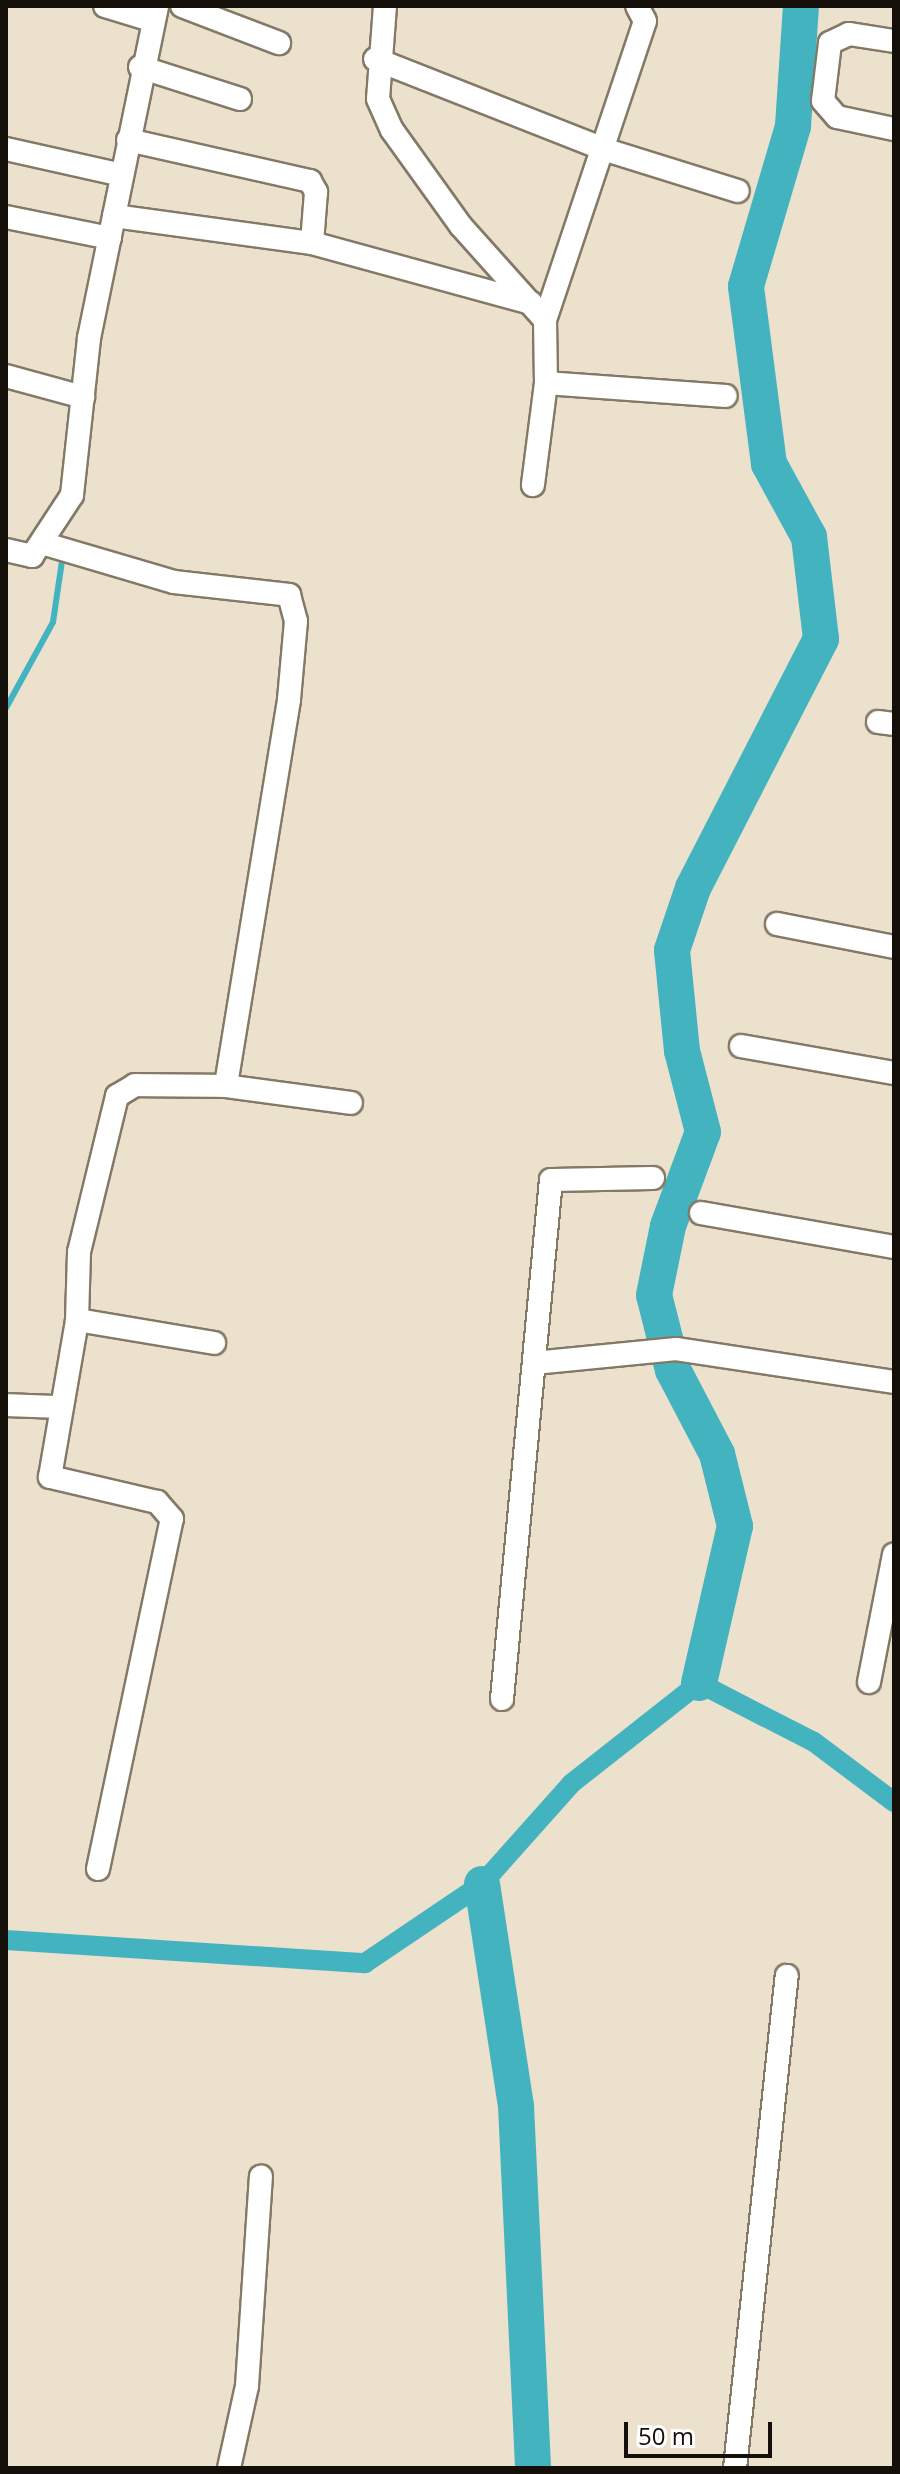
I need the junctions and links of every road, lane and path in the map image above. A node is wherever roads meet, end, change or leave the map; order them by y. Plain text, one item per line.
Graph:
1 (105, 6) edge
2 (182, 6) edge
3 (385, 6) edge
4 (637, 6) edge
5 (154, 13) edge
6 (894, 41) edge
7 (279, 43) dead end
8 (375, 59) junction
9 (140, 67) junction
10 (240, 99) dead end
11 (894, 129) edge
12 (128, 140) junction
13 (6, 149) edge
14 (603, 149) junction
15 (122, 175) junction
16 (738, 191) dead end
17 (6, 217) edge
18 (112, 227) junction
19 (312, 243) junction
20 (539, 312) junction
21 (6, 376) edge
22 (546, 383) junction
23 (726, 396) dead end
24 (83, 397) junction
25 (533, 485) dead end
26 (45, 544) junction
27 (6, 550) edge
28 (777, 924) dead end
29 (894, 947) edge
30 (741, 1046) dead end
31 (894, 1073) edge
32 (226, 1086) junction
33 (351, 1103) dead end
34 (653, 1178) dead end
35 (701, 1213) dead end
36 (894, 1247) edge
37 (77, 1320) junction
38 (214, 1343) dead end
39 (534, 1363) junction
40 (894, 1382) edge
41 (6, 1405) edge
42 (57, 1407) junction
43 (894, 1554) edge
44 (869, 1682) dead end
45 (502, 1699) dead end
46 (98, 1869) dead end
47 (787, 1976) dead end
48 (261, 2176) dead end
49 (229, 2468) edge
50 (735, 2468) edge

1 - 5 street
2 - 7 street
3 - 8 street
4 - 14 street
5 - 9 street
6 - 11 street
8 - 14 street
8 - 20 street
9 - 10 street
9 - 12 street
12 - 15 street
12 - 19 street
13 - 15 street
14 - 16 street
14 - 20 street
15 - 18 street
17 - 18 street
18 - 19 street
18 - 24 street
19 - 20 street
20 - 22 street
21 - 24 street
22 - 23 street
22 - 25 street
24 - 26 street
26 - 27 street
26 - 32 street
28 - 29 street
30 - 31 street
32 - 33 street
32 - 37 street
34 - 39 street
35 - 36 street
37 - 38 street
37 - 42 street
39 - 40 street
39 - 45 street
41 - 42 street
42 - 46 street
43 - 44 street
47 - 50 street
48 - 49 street

